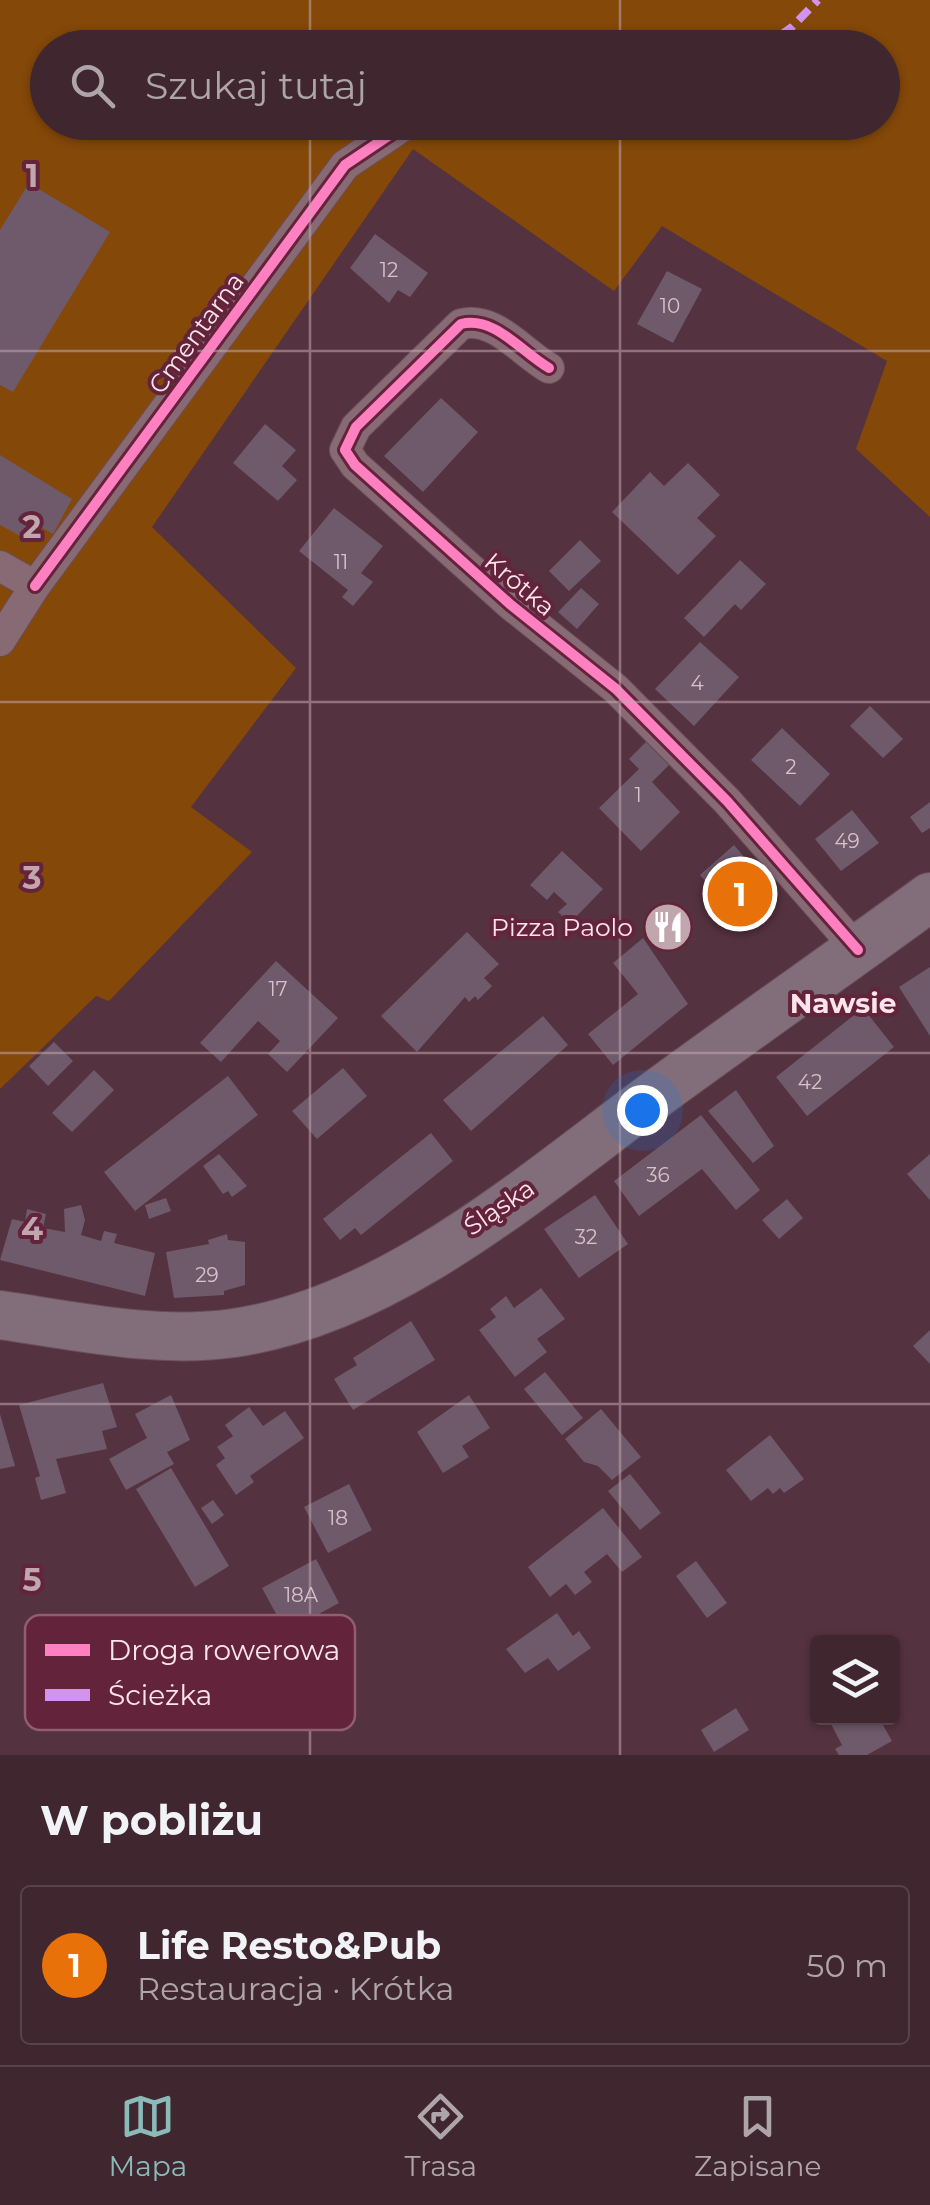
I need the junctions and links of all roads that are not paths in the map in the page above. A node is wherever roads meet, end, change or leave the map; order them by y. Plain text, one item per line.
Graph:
1 (382, 140) edge
2 (549, 368) dead end
3 (0, 566) edge
4 (35, 586) junction
5 (0, 641) edge
6 (930, 897) edge
7 (858, 950) junction
8 (0, 1316) edge

1 - 4 street, Cmentarna
2 - 7 street, Krótka
3 - 4 street
4 - 5 street, Cmentarna
6 - 7 main road, Śląska
7 - 8 main road, Śląska

